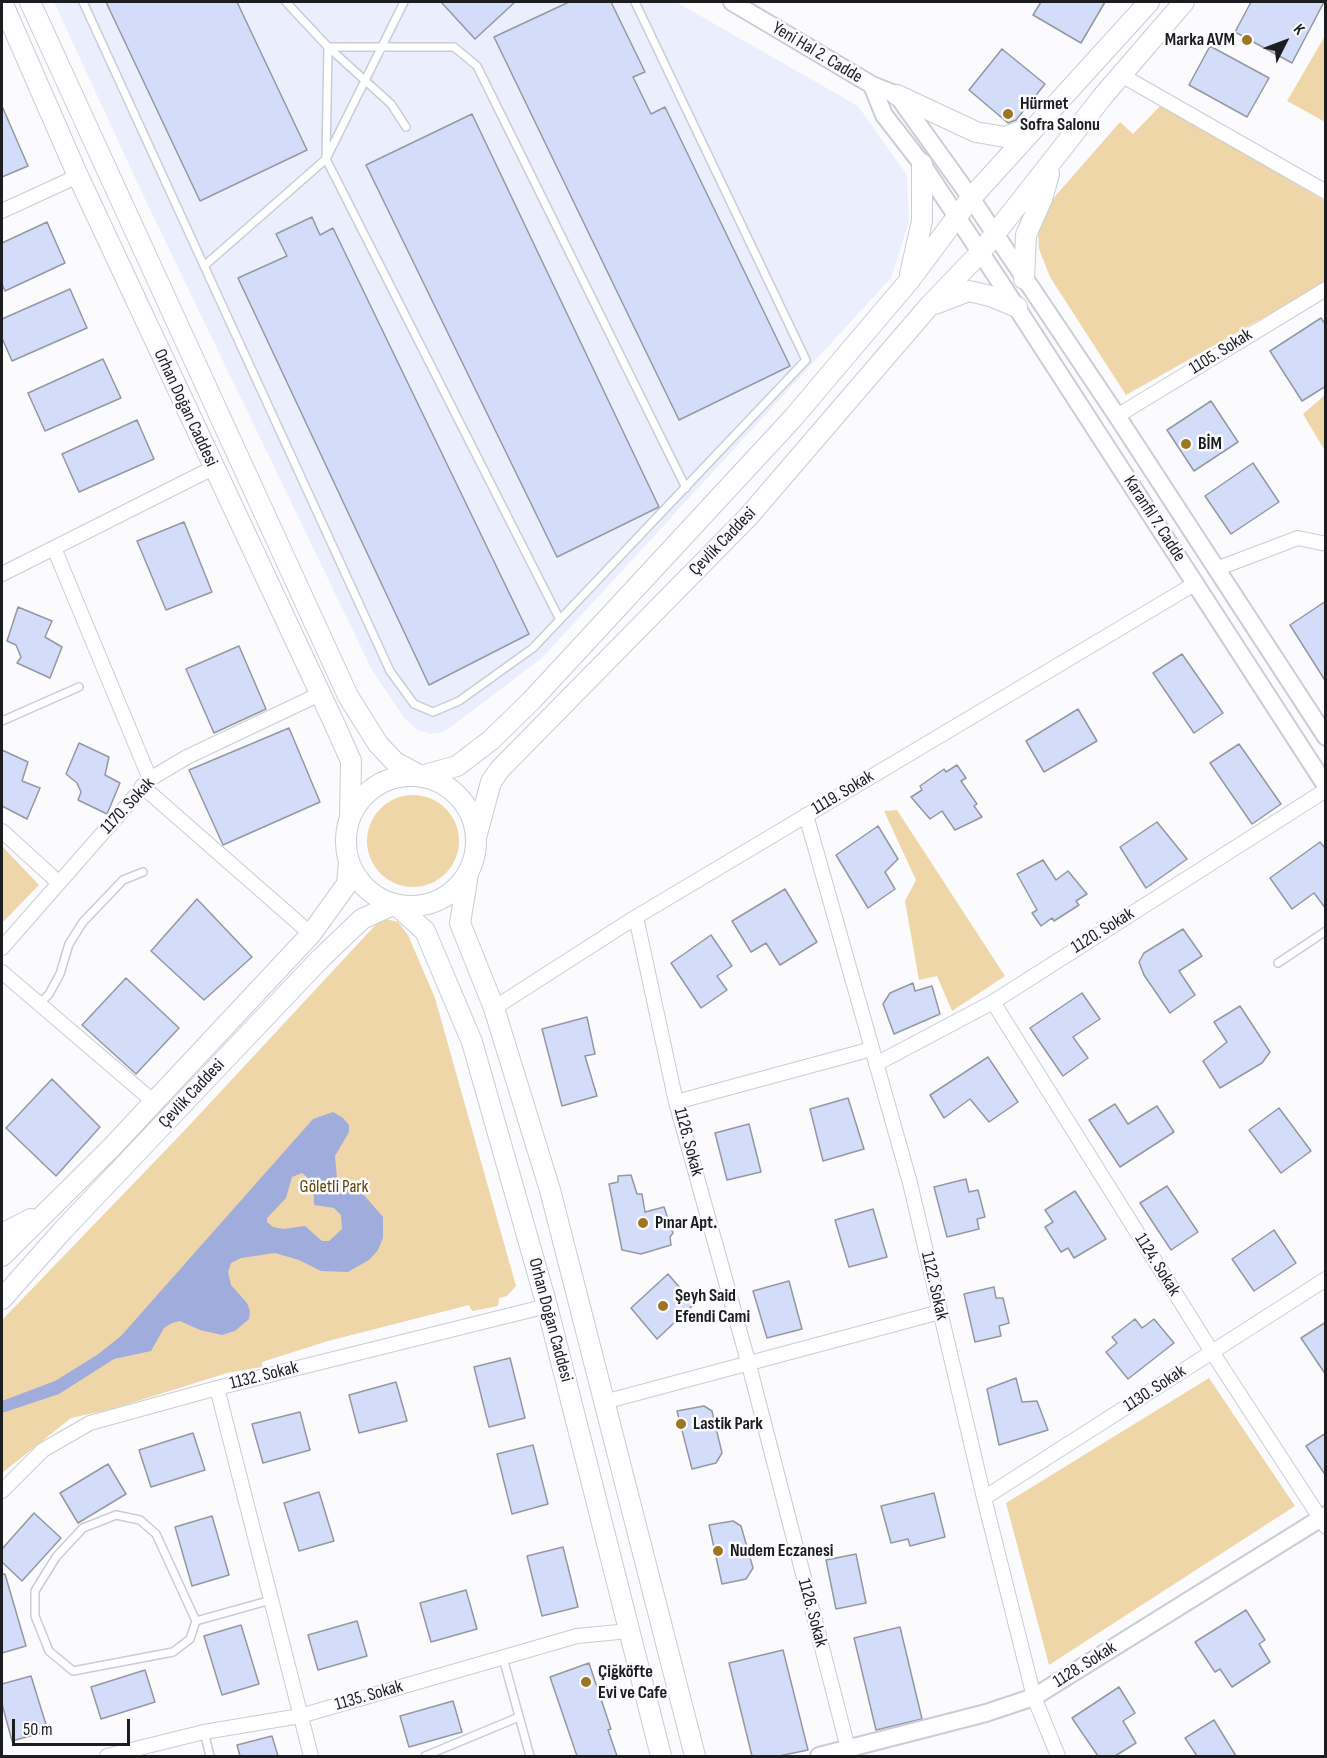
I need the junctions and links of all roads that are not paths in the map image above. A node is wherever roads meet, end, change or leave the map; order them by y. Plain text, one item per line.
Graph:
1 (2, 2) edge
2 (30, 2) edge
3 (83, 2) edge
4 (286, 2) edge
5 (404, 2) edge
6 (635, 2) edge
7 (732, 2) edge
8 (1149, 2) edge
9 (1184, 2) edge
10 (380, 46) junction
11 (328, 47) junction
12 (1120, 75) junction
13 (365, 79) junction
14 (872, 86) junction
15 (897, 95) junction
16 (1035, 126) junction
17 (406, 127) dead end
18 (326, 159) junction
19 (1052, 163) junction
20 (922, 164) junction
21 (78, 176) junction
22 (1326, 192) edge
23 (971, 198) junction
24 (2, 211) edge
25 (957, 216) junction
26 (996, 235) junction
27 (980, 253) junction
28 (204, 266) junction
29 (1024, 279) junction
30 (909, 281) junction
31 (1326, 289) edge
32 (930, 305) junction
33 (1017, 307) junction
34 (1117, 416) junction
35 (213, 468) junction
36 (686, 488) junction
37 (1326, 544) edge
38 (54, 548) junction
39 (1216, 568) junction
40 (2, 574) edge
41 (1196, 584) junction
42 (559, 618) junction
43 (79, 687) dead end
44 (322, 693) junction
45 (2, 720) edge
46 (1326, 736) edge
47 (421, 776) junction
48 (146, 782) junction
49 (1326, 786) edge
50 (1326, 790) edge
51 (806, 815) junction
52 (350, 817) junction
53 (2, 831) edge
54 (477, 834) junction
55 (349, 861) junction
56 (143, 872) dead end
57 (468, 874) junction
58 (58, 882) junction
59 (395, 904) junction
60 (636, 918) junction
61 (1326, 931) edge
62 (310, 934) junction
63 (2, 948) edge
64 (1278, 963) dead end
65 (2, 972) edge
66 (993, 1002) junction
67 (39, 1004) junction
68 (494, 1008) junction
69 (872, 1049) junction
70 (876, 1064) junction
71 (154, 1102) junction
72 (676, 1102) junction
73 (44, 1212) junction
74 (2, 1234) edge
75 (2, 1256) edge
76 (1326, 1280) edge
77 (2, 1299) edge
78 (547, 1306) junction
79 (940, 1312) junction
80 (1212, 1352) junction
81 (749, 1365) junction
82 (217, 1388) junction
83 (604, 1402) junction
84 (2, 1491) edge
85 (984, 1498) junction
86 (1324, 1520) edge
87 (271, 1600) junction
88 (196, 1621) junction
89 (629, 1631) junction
90 (503, 1658) junction
91 (1034, 1697) junction
92 (300, 1716) junction
93 (519, 1717) junction
94 (204, 1732) junction
95 (849, 1753) edge
96 (107, 1756) edge
97 (210, 1756) edge
98 (311, 1756) edge
99 (425, 1756) edge
100 (530, 1756) edge
101 (661, 1756) edge
102 (695, 1756) edge
103 (819, 1756) edge
104 (1058, 1756) edge

1 - 21 main road, Orhan Doğan Caddesi
2 - 47 main road, Orhan Doğan Caddesi
3 - 28 lane
4 - 11 lane
5 - 10 lane
6 - 36 lane
7 - 14 street, Yeni Hal 2. Cadde
8 - 16 main road
9 - 12 main road
10 - 11 lane
10 - 13 lane
10 - 36 lane
11 - 13 lane
11 - 18 lane
12 - 19 main road
12 - 22 street
13 - 17 lane
13 - 18 lane
14 - 15 street, Yeni Hal 2. Cadde
14 - 20 street, Karanfil 7. Cadde
15 - 16 main road
15 - 23 street, Karanfil 7. Cadde
16 - 23 main road
18 - 28 lane
18 - 42 lane
19 - 26 main road, Çevlik Caddesi
19 - 29 main road
20 - 25 street, Karanfil 7. Cadde
20 - 30 main road
21 - 24 street
21 - 35 main road, Orhan Doğan Caddesi
23 - 25 main road, Çevlik Caddesi
23 - 26 street, Karanfil 7. Cadde
25 - 27 street, Karanfil 7. Cadde
25 - 30 main road, Çevlik Caddesi
26 - 27 main road, Çevlik Caddesi
26 - 29 street, Karanfil 7. Cadde
27 - 32 main road, Çevlik Caddesi
27 - 33 street, Karanfil 7. Cadde
28 - 42 lane
29 - 34 street, Karanfil 7. Cadde
30 - 47 main road, Çevlik Caddesi
31 - 34 street, 1105. Sokak
32 - 33 main road
32 - 54 main road, Çevlik Caddesi
33 - 41 street, Karanfil 7. Cadde
34 - 39 street, Karanfil 7. Cadde
35 - 38 street
35 - 44 main road, Orhan Doğan Caddesi
36 - 42 lane
37 - 39 street
38 - 40 street
38 - 48 street
39 - 46 street, Karanfil 7. Cadde
41 - 49 street, Karanfil 7. Cadde
41 - 51 street, 1119. Sokak
43 - 45 lane
44 - 48 street, 1170. Sokak
44 - 52 main road, Orhan Doğan Caddesi
47 - 52 main road
47 - 54 main road
48 - 58 street, 1170. Sokak
48 - 62 street
50 - 66 street, 1120. Sokak
51 - 60 street, 1119. Sokak
51 - 69 street, 1122. Sokak
52 - 55 main road
53 - 58 street
54 - 57 main road
55 - 59 main road
55 - 62 main road, Çevlik Caddesi
56 - 67 lane
57 - 59 main road
57 - 68 main road
58 - 63 street, 1170. Sokak
59 - 77 main road, Çevlik Caddesi
59 - 78 main road, Orhan Doğan Caddesi
60 - 68 street, 1119. Sokak
60 - 72 street, 1126. Sokak
61 - 64 lane
62 - 71 main road, Çevlik Caddesi
65 - 67 street
66 - 70 street, 1120. Sokak
66 - 80 street, 1124. Sokak
67 - 71 street
68 - 83 main road
69 - 70 street, 1122. Sokak
69 - 72 street
70 - 79 street, 1122. Sokak
71 - 73 main road, Çevlik Caddesi
72 - 81 street, 1126. Sokak
73 - 74 main road
73 - 75 main road, Çevlik Caddesi
76 - 80 street, 1130. Sokak
78 - 82 street, 1132. Sokak
78 - 89 main road, Orhan Doğan Caddesi
79 - 81 street
79 - 85 street, 1122. Sokak
80 - 85 street, 1130. Sokak
80 - 86 street, 1124. Sokak
81 - 83 street
81 - 95 street, 1126. Sokak
82 - 84 street, 1132. Sokak
82 - 87 street
83 - 102 main road
85 - 91 street, 1122. Sokak
86 - 91 street, 1128. Sokak
87 - 88 lane
87 - 92 street
88 - 88 lane
89 - 90 street, 1135. Sokak
89 - 101 main road, Orhan Doğan Caddesi
90 - 92 street, 1135. Sokak
90 - 93 lane
91 - 95 street, 1128. Sokak
91 - 104 street, 1122. Sokak
92 - 94 street, 1135. Sokak
92 - 98 street
93 - 99 lane
93 - 100 lane
94 - 96 street, 1135. Sokak
94 - 97 lane
95 - 103 street, 1128. Sokak

